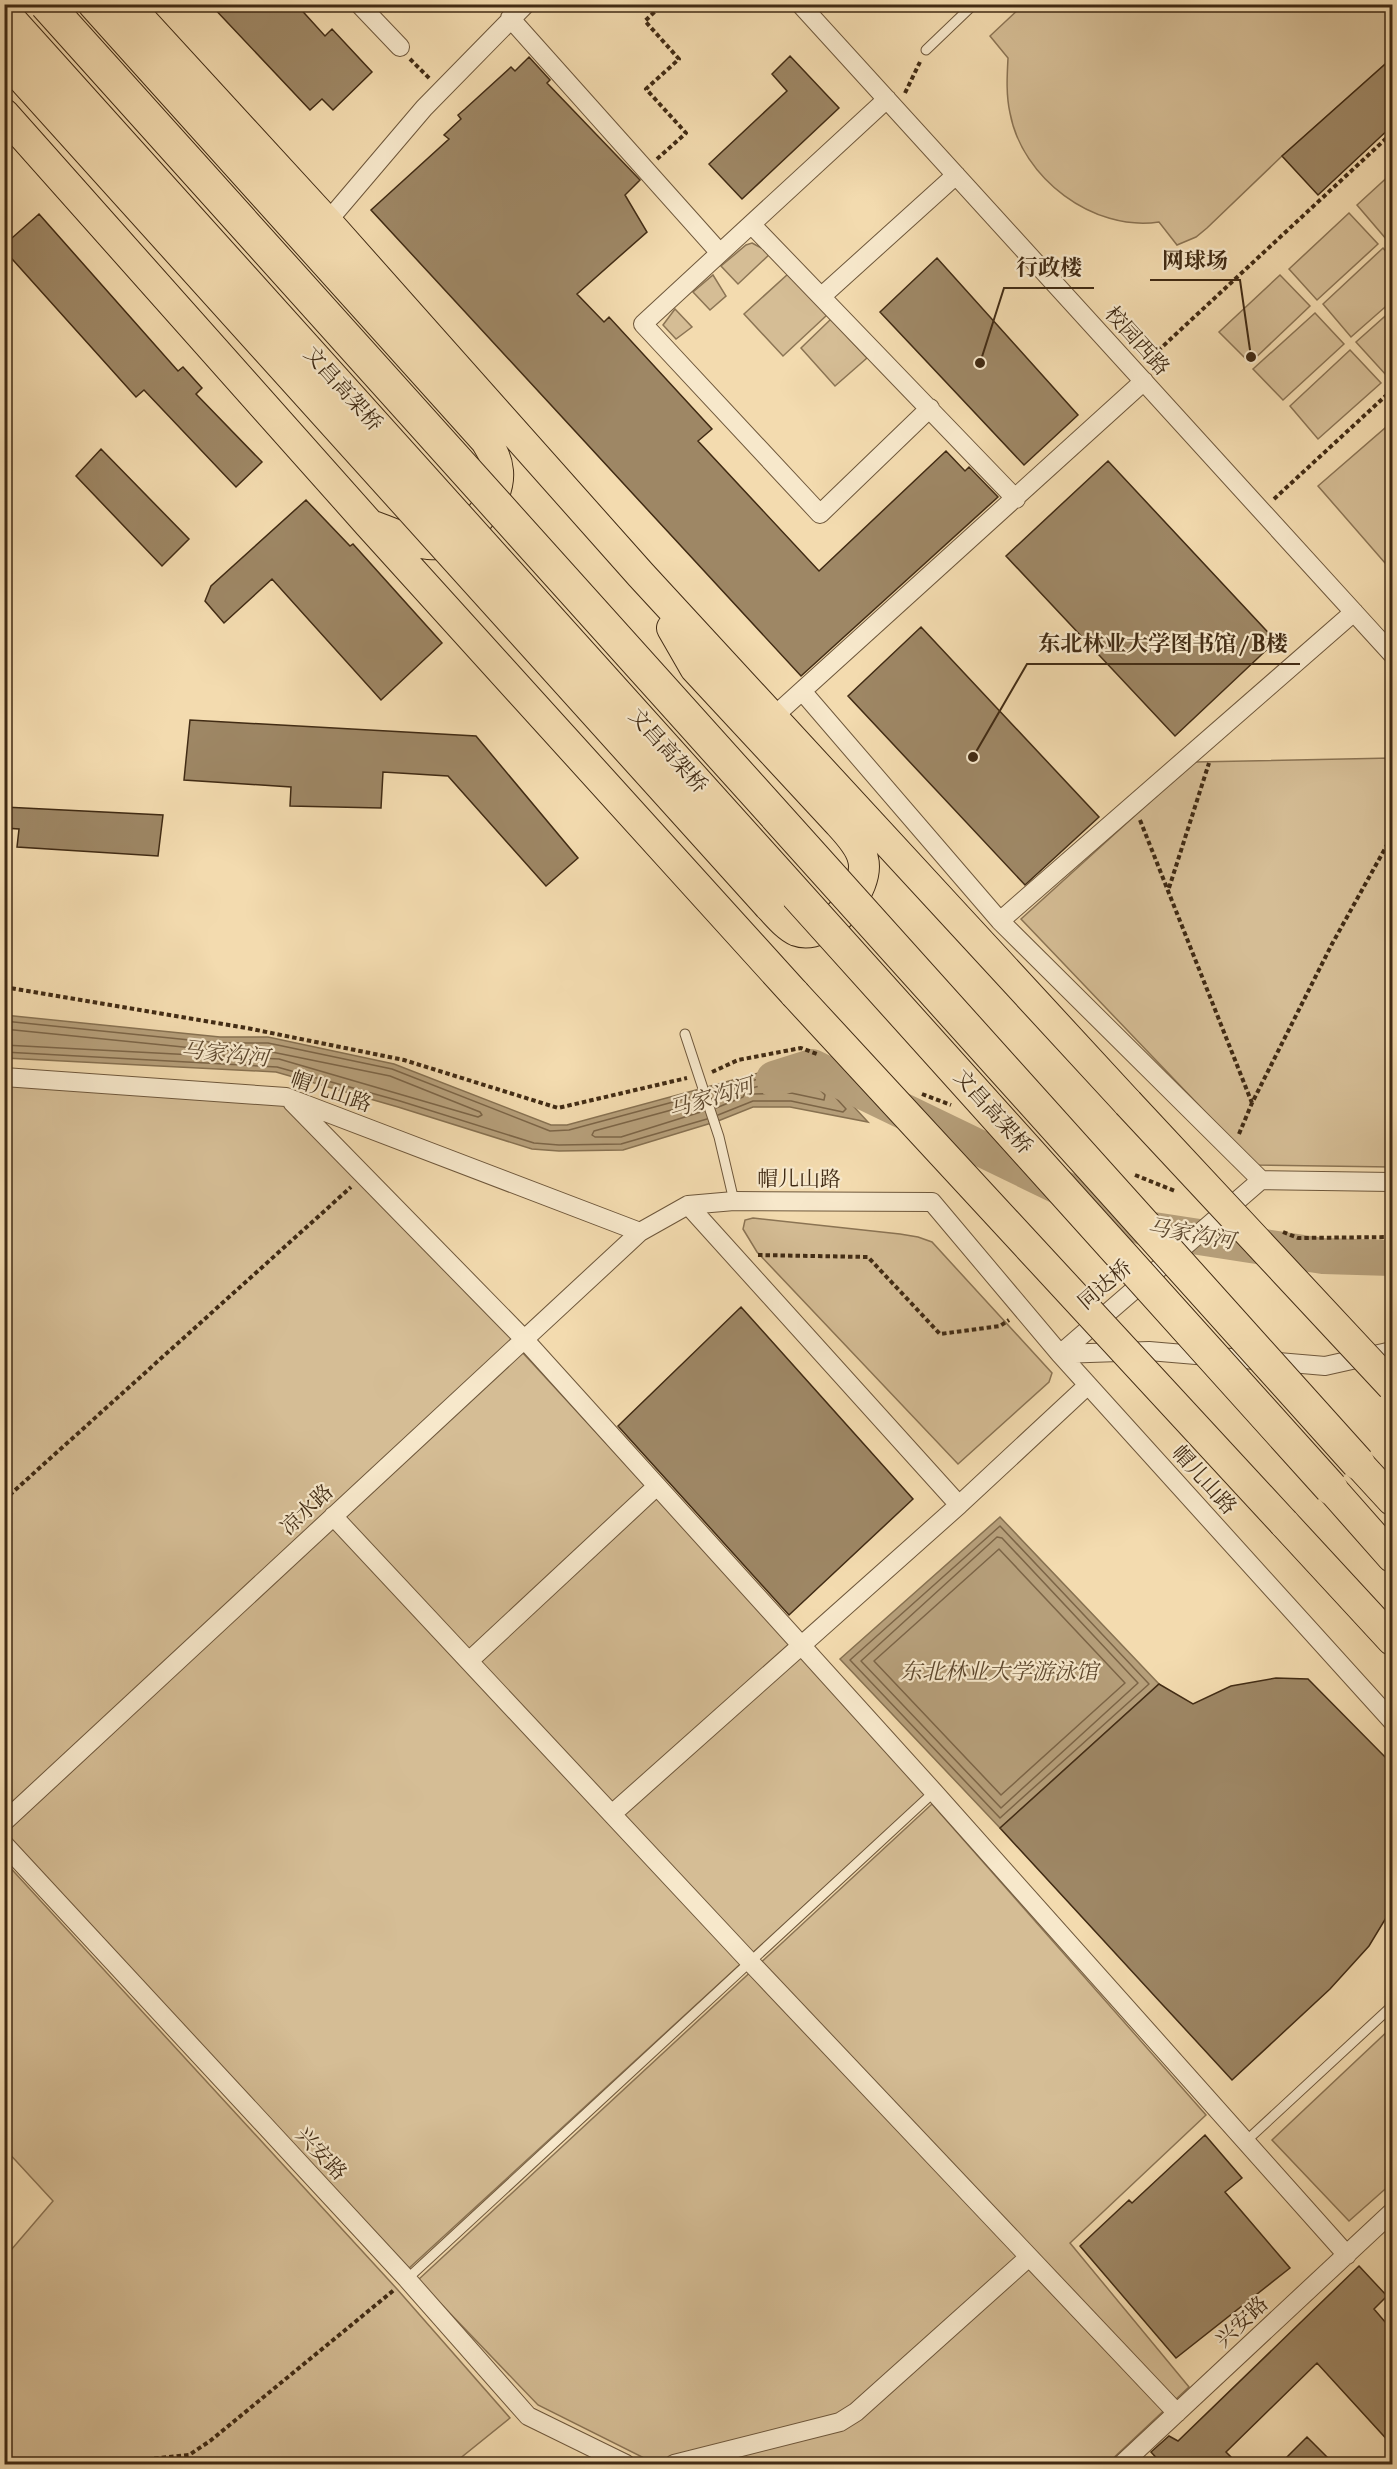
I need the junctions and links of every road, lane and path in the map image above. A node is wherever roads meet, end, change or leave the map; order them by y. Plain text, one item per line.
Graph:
1 (46, 4) edge
2 (93, 4) edge
3 (127, 4) edge
4 (359, 4) edge
5 (526, 4) edge
6 (663, 4) edge
7 (800, 4) edge
8 (974, 4) edge
9 (4, 14) edge
10 (510, 18) junction
11 (400, 47) joint
12 (926, 50) joint
13 (4, 58) edge
14 (441, 91) junction
15 (891, 104) junction
16 (4, 114) edge
17 (1392, 133) edge
18 (646, 170) junction
19 (956, 175) junction
20 (327, 222) junction
21 (752, 225) junction
22 (720, 253) junction
23 (822, 296) junction
24 (1140, 377) junction
25 (1392, 390) edge
26 (930, 408) junction
27 (1016, 499) junction
28 (1262, 510) junction
29 (369, 524) junction
30 (641, 575) junction
31 (1354, 612) junction
32 (1392, 654) edge
33 (802, 691) junction
34 (772, 718) junction
35 (1220, 730) junction
36 (1133, 803) junction
37 (1392, 836) edge
38 (1169, 888) junction
39 (1000, 921) junction
40 (685, 1034) dead end
41 (4, 1077) edge
42 (286, 1097) junction
43 (1252, 1103) junction
44 (1233, 1149) junction
45 (364, 1176) junction
46 (1262, 1180) junction
47 (1392, 1182) edge
48 (734, 1201) junction
49 (688, 1205) junction
50 (640, 1232) junction
51 (733, 1254) junction
52 (1023, 1311) junction
53 (524, 1339) junction
54 (1392, 1351) edge
55 (1060, 1354) junction
56 (1088, 1385) junction
57 (1392, 1386) edge
58 (1358, 1463) joint
59 (657, 1486) junction
60 (1331, 1488) joint
61 (4, 1500) edge
62 (1392, 1500) edge
63 (958, 1505) junction
64 (333, 1516) junction
65 (1392, 1557) edge
66 (1392, 1640) edge
67 (801, 1646) junction
68 (469, 1661) junction
69 (1392, 1721) edge
70 (934, 1792) junction
71 (612, 1814) junction
72 (4, 1822) edge
73 (4, 1844) edge
74 (751, 1963) junction
75 (1392, 2006) edge
76 (1245, 2142) junction
77 (1392, 2212) edge
78 (1347, 2255) junction
79 (1029, 2257) junction
80 (407, 2279) junction
81 (1177, 2413) junction
82 (102, 2464) edge
83 (626, 2464) edge
84 (674, 2464) edge
85 (1122, 2464) edge

1 - 58 highway, 文昌高架桥, bridge
2 - 29 main road
3 - 20 main road
4 - 11 street
5 - 10 street
6 - 18 path
7 - 15 street, 校园西路
8 - 12 lane
9 - 60 highway, 文昌高架桥, bridge
10 - 14 street
10 - 18 street
11 - 14 path
12 - 15 path
13 - 30 main road, bridge
14 - 20 street
15 - 19 street, 校园西路
15 - 21 street
16 - 29 main road
17 - 24 path
18 - 22 street
19 - 23 street
19 - 24 street, 校园西路
20 - 30 main road
21 - 22 street
21 - 23 street
22 - 26 street
23 - 26 street
24 - 27 street
24 - 28 street, 校园西路
25 - 28 path
26 - 27 street
27 - 33 street
28 - 31 street, 校园西路
29 - 66 main road, bridge
30 - 34 main road
31 - 32 street, 校园西路
31 - 35 street
33 - 34 street
33 - 39 street
34 - 57 main road, bridge
35 - 36 street
35 - 38 path
36 - 38 path
36 - 39 street
37 - 43 path
38 - 43 path
39 - 44 street
40 - 48 lane
41 - 42 street, 帽儿山路
42 - 45 street
42 - 50 street, 帽儿山路
43 - 44 path
44 - 46 street
45 - 53 street
45 - 61 path
46 - 47 street
46 - 55 street, 同达桥, bridge
48 - 49 street, 帽儿山路
48 - 52 street, 帽儿山路
49 - 50 street, 帽儿山路
49 - 51 street
50 - 53 street, 凉水路
51 - 52 path
51 - 63 street
52 - 55 street, 帽儿山路
53 - 59 street
53 - 64 street, 凉水路
54 - 55 street
55 - 56 street, 帽儿山路
56 - 63 street
56 - 69 street, 帽儿山路
58 - 62 main road
59 - 67 street
59 - 68 street
60 - 65 main road
63 - 67 street
64 - 68 street
64 - 72 street, 凉水路
67 - 70 street
67 - 71 street
68 - 71 street
70 - 74 lane
70 - 76 street
71 - 74 street
73 - 80 street, 兴安路
74 - 79 street
74 - 80 lane
75 - 76 lane
76 - 78 street
77 - 78 street, 兴安路
78 - 81 street, 兴安路
79 - 81 street
79 - 84 street
80 - 82 path
80 - 83 street, 兴安路
81 - 85 street, 兴安路

